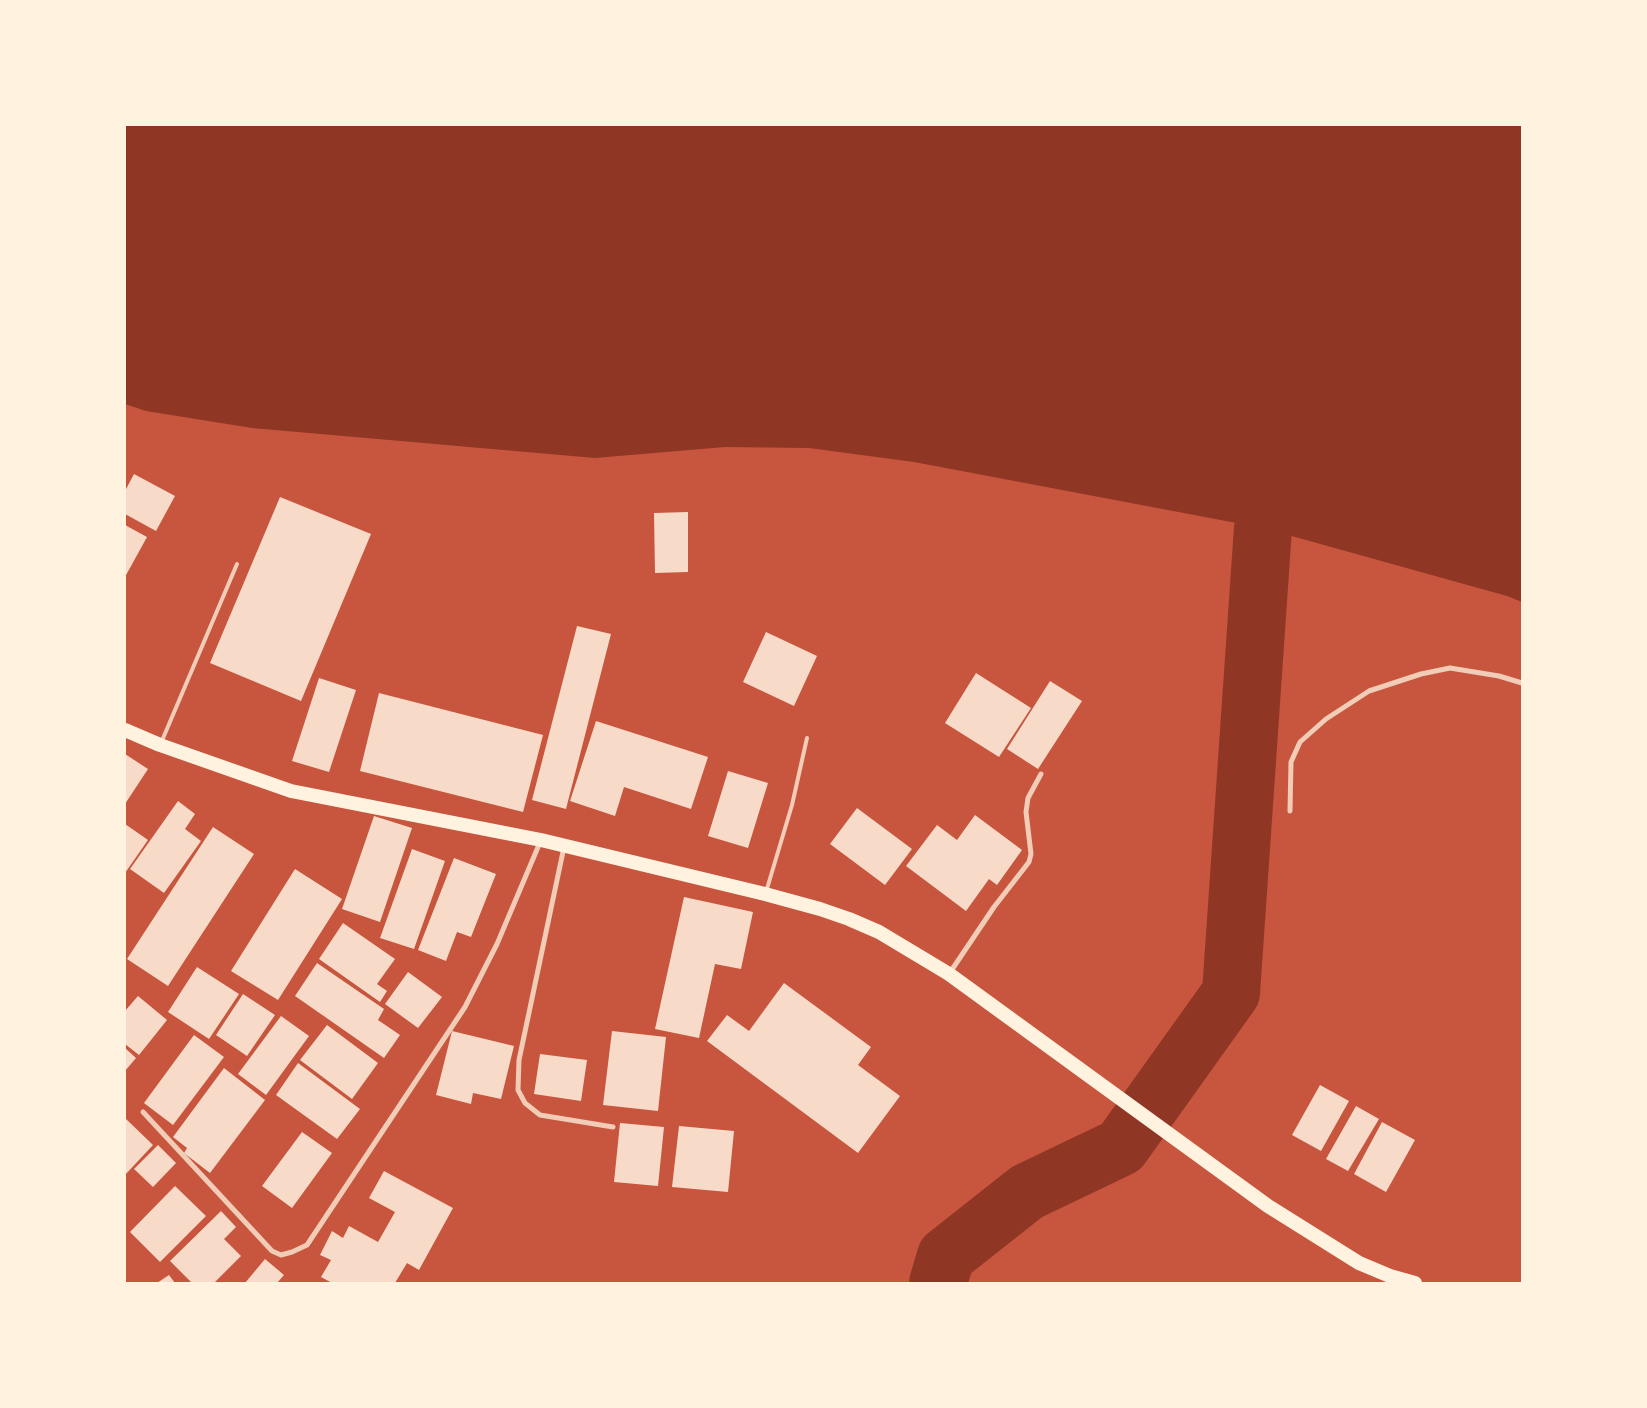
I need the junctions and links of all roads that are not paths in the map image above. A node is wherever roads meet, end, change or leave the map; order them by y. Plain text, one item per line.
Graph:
1 (237, 564) dead end
2 (1522, 683) edge
3 (125, 730) edge
4 (807, 738) dead end
5 (160, 745) junction
6 (1041, 774) dead end
7 (1290, 811) dead end
8 (541, 840) junction
9 (564, 847) junction
10 (765, 894) junction
11 (949, 974) junction
12 (143, 1112) dead end
13 (613, 1127) dead end
14 (1415, 1283) edge

1 - 5 lane
2 - 7 street
3 - 5 highway
4 - 10 lane
5 - 8 highway
6 - 11 street
8 - 9 highway
8 - 12 street
9 - 10 highway
9 - 13 street
10 - 11 highway
11 - 14 highway

